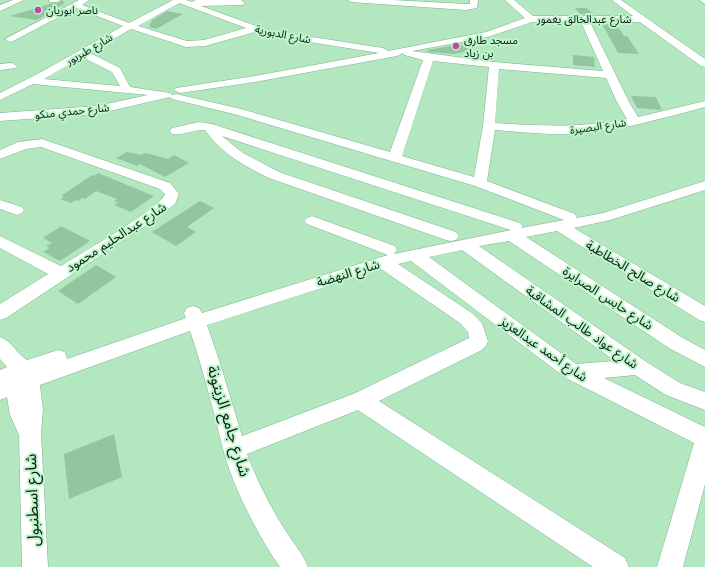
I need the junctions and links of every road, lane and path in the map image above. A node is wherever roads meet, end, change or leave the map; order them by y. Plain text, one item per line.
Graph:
1 (20, 0) edge
2 (54, 0) edge
3 (56, 0) edge
4 (85, 0) edge
5 (351, 0) edge
6 (474, 0) edge
7 (509, 0) edge
8 (616, 0) edge
9 (180, 1) edge
10 (240, 4) edge
11 (75, 5) junction
12 (0, 8) edge
13 (531, 19) junction
14 (584, 19) junction
15 (641, 19) junction
16 (130, 26) junction
17 (254, 29) junction
18 (4, 38) edge
19 (24, 41) dead end
20 (400, 52) junction
21 (82, 53) junction
22 (428, 56) junction
23 (705, 64) edge
24 (494, 65) junction
25 (12, 66) dead end
26 (0, 67) edge
27 (47, 73) junction
28 (611, 75) junction
29 (32, 81) junction
30 (125, 86) junction
31 (177, 94) junction
32 (0, 97) edge
33 (705, 104) edge
34 (0, 117) edge
35 (634, 120) junction
36 (489, 126) junction
37 (208, 127) junction
38 (176, 131) dead end
39 (260, 144) junction
40 (0, 155) edge
41 (240, 156) junction
42 (395, 158) junction
43 (705, 175) edge
44 (480, 183) junction
45 (705, 185) edge
46 (0, 204) edge
47 (17, 210) dead end
48 (312, 221) dead end
49 (565, 222) junction
50 (513, 231) junction
51 (458, 240) junction
52 (0, 241) edge
53 (386, 256) junction
54 (414, 256) junction
55 (60, 274) junction
56 (0, 313) edge
57 (705, 315) edge
58 (195, 317) junction
59 (0, 345) edge
60 (705, 359) edge
61 (638, 367) junction
62 (573, 372) junction
63 (14, 377) edge
64 (360, 400) junction
65 (705, 401) edge
66 (705, 438) edge
67 (705, 443) edge
68 (234, 449) junction
69 (35, 567) edge
70 (295, 567) edge
71 (616, 567) edge
72 (670, 567) edge

1 - 12 street
2 - 3 street
4 - 11 street
5 - 6 street
7 - 13 street
8 - 15 street
9 - 10 street
9 - 16 street, شارع طبربور
9 - 17 street, شارع الدبورية
11 - 16 street
11 - 18 street
13 - 14 street, شارع عبدالخالق يغمور
13 - 20 street, شارع عبدالخالق يغمور
14 - 15 street, شارع عبدالخالق يغمور
14 - 28 street
15 - 23 street
16 - 17 street
16 - 21 street, شارع طبربور
17 - 20 street, شارع الدبورية
18 - 19 street
20 - 22 street, شارع الدبورية
20 - 31 street, شارع عبدالخالق يغمور
21 - 27 street, شارع طبربور
21 - 30 street
22 - 24 street, شارع الدبورية
22 - 42 street
24 - 28 street, شارع الدبورية
24 - 36 street
25 - 26 street
27 - 29 street, شارع طبربور
27 - 30 street
28 - 35 street
29 - 31 street
29 - 32 street, شارع طبربور
30 - 31 street
31 - 34 street, شارع حمدي منكو
31 - 42 street, شارع صالح الخطاطبة
33 - 35 street, شارع البصيرة
35 - 36 street, شارع البصيرة
36 - 44 street
37 - 38 street
37 - 39 street
37 - 41 street
39 - 41 street
39 - 50 street
40 - 55 street, شارع عبدالحليم محمود
41 - 51 street
42 - 44 street, شارع صالح الخطاطبة
43 - 49 street, شارع النهضة
44 - 49 street, شارع صالح الخطاطبة
45 - 49 street, شارع النهضة
46 - 47 street
48 - 53 street
49 - 50 street, شارع النهضة
49 - 57 street, شارع صالح الخطاطبة
50 - 51 street, شارع النهضة
50 - 60 street, شارع حابس الصرايرة
51 - 53 street, شارع النهضة
51 - 54 street, شارع النهضة
51 - 61 street, شارع عواد طالب المشاقبة
52 - 55 street
53 - 54 street, شارع النهضة
53 - 58 street, شارع النهضة
53 - 64 street
54 - 62 street, شارع أحمد عبدالعزيز
55 - 56 street, شارع عبدالحليم محمود
58 - 63 street, شارع النهضة
58 - 68 street, شارع جامع الزيتونة
59 - 63 street
61 - 62 street
61 - 65 street, شارع عواد طالب المشاقبة
62 - 66 street, شارع أحمد عبدالعزيز
63 - 69 street, شارع اسطنبول
64 - 68 street
64 - 71 street
67 - 72 street
68 - 70 street, شارع جامع الزيتونة

